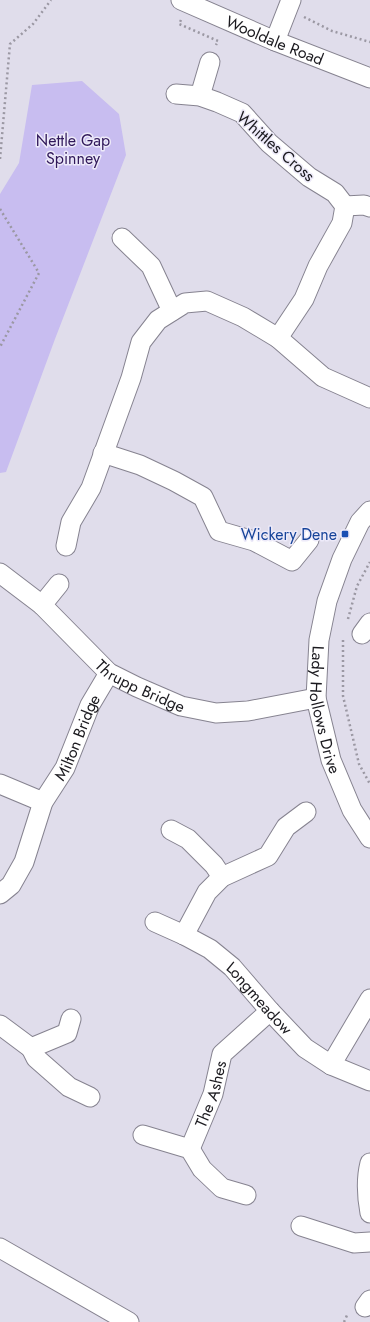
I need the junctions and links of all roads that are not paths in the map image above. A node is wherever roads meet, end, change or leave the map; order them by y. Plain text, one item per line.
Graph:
1 (181, 0) edge
2 (289, 4) edge
3 (275, 41) junction
4 (210, 62) road end
5 (370, 78) edge
6 (176, 94) dead end
7 (200, 96) junction
8 (345, 206) junction
9 (370, 207) edge
10 (122, 238) dead end
11 (172, 311) junction
12 (278, 338) junction
13 (370, 398) edge
14 (103, 454) junction
15 (370, 511) edge
16 (309, 540) dead end
17 (66, 546) dead end
18 (0, 573) edge
19 (59, 584) dead end
20 (42, 605) junction
21 (110, 673) junction
22 (316, 698) junction
23 (0, 784) edge
24 (43, 802) junction
25 (306, 812) dead end
26 (171, 830) dead end
27 (370, 838) edge
28 (222, 878) junction
29 (0, 894) edge
30 (155, 922) dead end
31 (184, 935) junction
32 (370, 999) edge
33 (270, 1011) junction
34 (72, 1019) dead end
35 (0, 1025) edge
36 (31, 1048) junction
37 (331, 1065) junction
38 (370, 1081) edge
39 (90, 1097) dead end
40 (143, 1135) dead end
41 (190, 1149) junction
42 (370, 1163) edge
43 (246, 1195) dead end
44 (370, 1213) edge
45 (301, 1226) dead end
46 (370, 1242) edge
47 (2, 1254) edge
48 (129, 1322) edge

1 - 3 street, Wooldale Road
2 - 3 street
3 - 5 street, Wooldale Road
4 - 7 street
6 - 7 street, Whittles Cross
7 - 8 street, Whittles Cross
8 - 9 street
8 - 12 street
10 - 11 street
11 - 12 street
11 - 14 street
12 - 13 street
14 - 16 street
14 - 17 street
15 - 22 street, Lady Hollows Drive
18 - 20 street, Thrupp Bridge
19 - 20 street
20 - 21 street, Thrupp Bridge
21 - 22 street, Thrupp Bridge
21 - 24 street, Milton Bridge
22 - 27 street, Lady Hollows Drive
23 - 24 street
24 - 29 street, Milton Bridge
25 - 28 street
26 - 28 street
28 - 31 street
30 - 31 street, Longmeadow
31 - 33 street, Longmeadow
32 - 37 street
33 - 37 street, Longmeadow
33 - 41 street, The Ashes
34 - 36 street
35 - 36 street
36 - 39 street
37 - 38 street, Longmeadow
40 - 41 street
41 - 43 street
42 - 44 street
45 - 46 street
47 - 48 street

